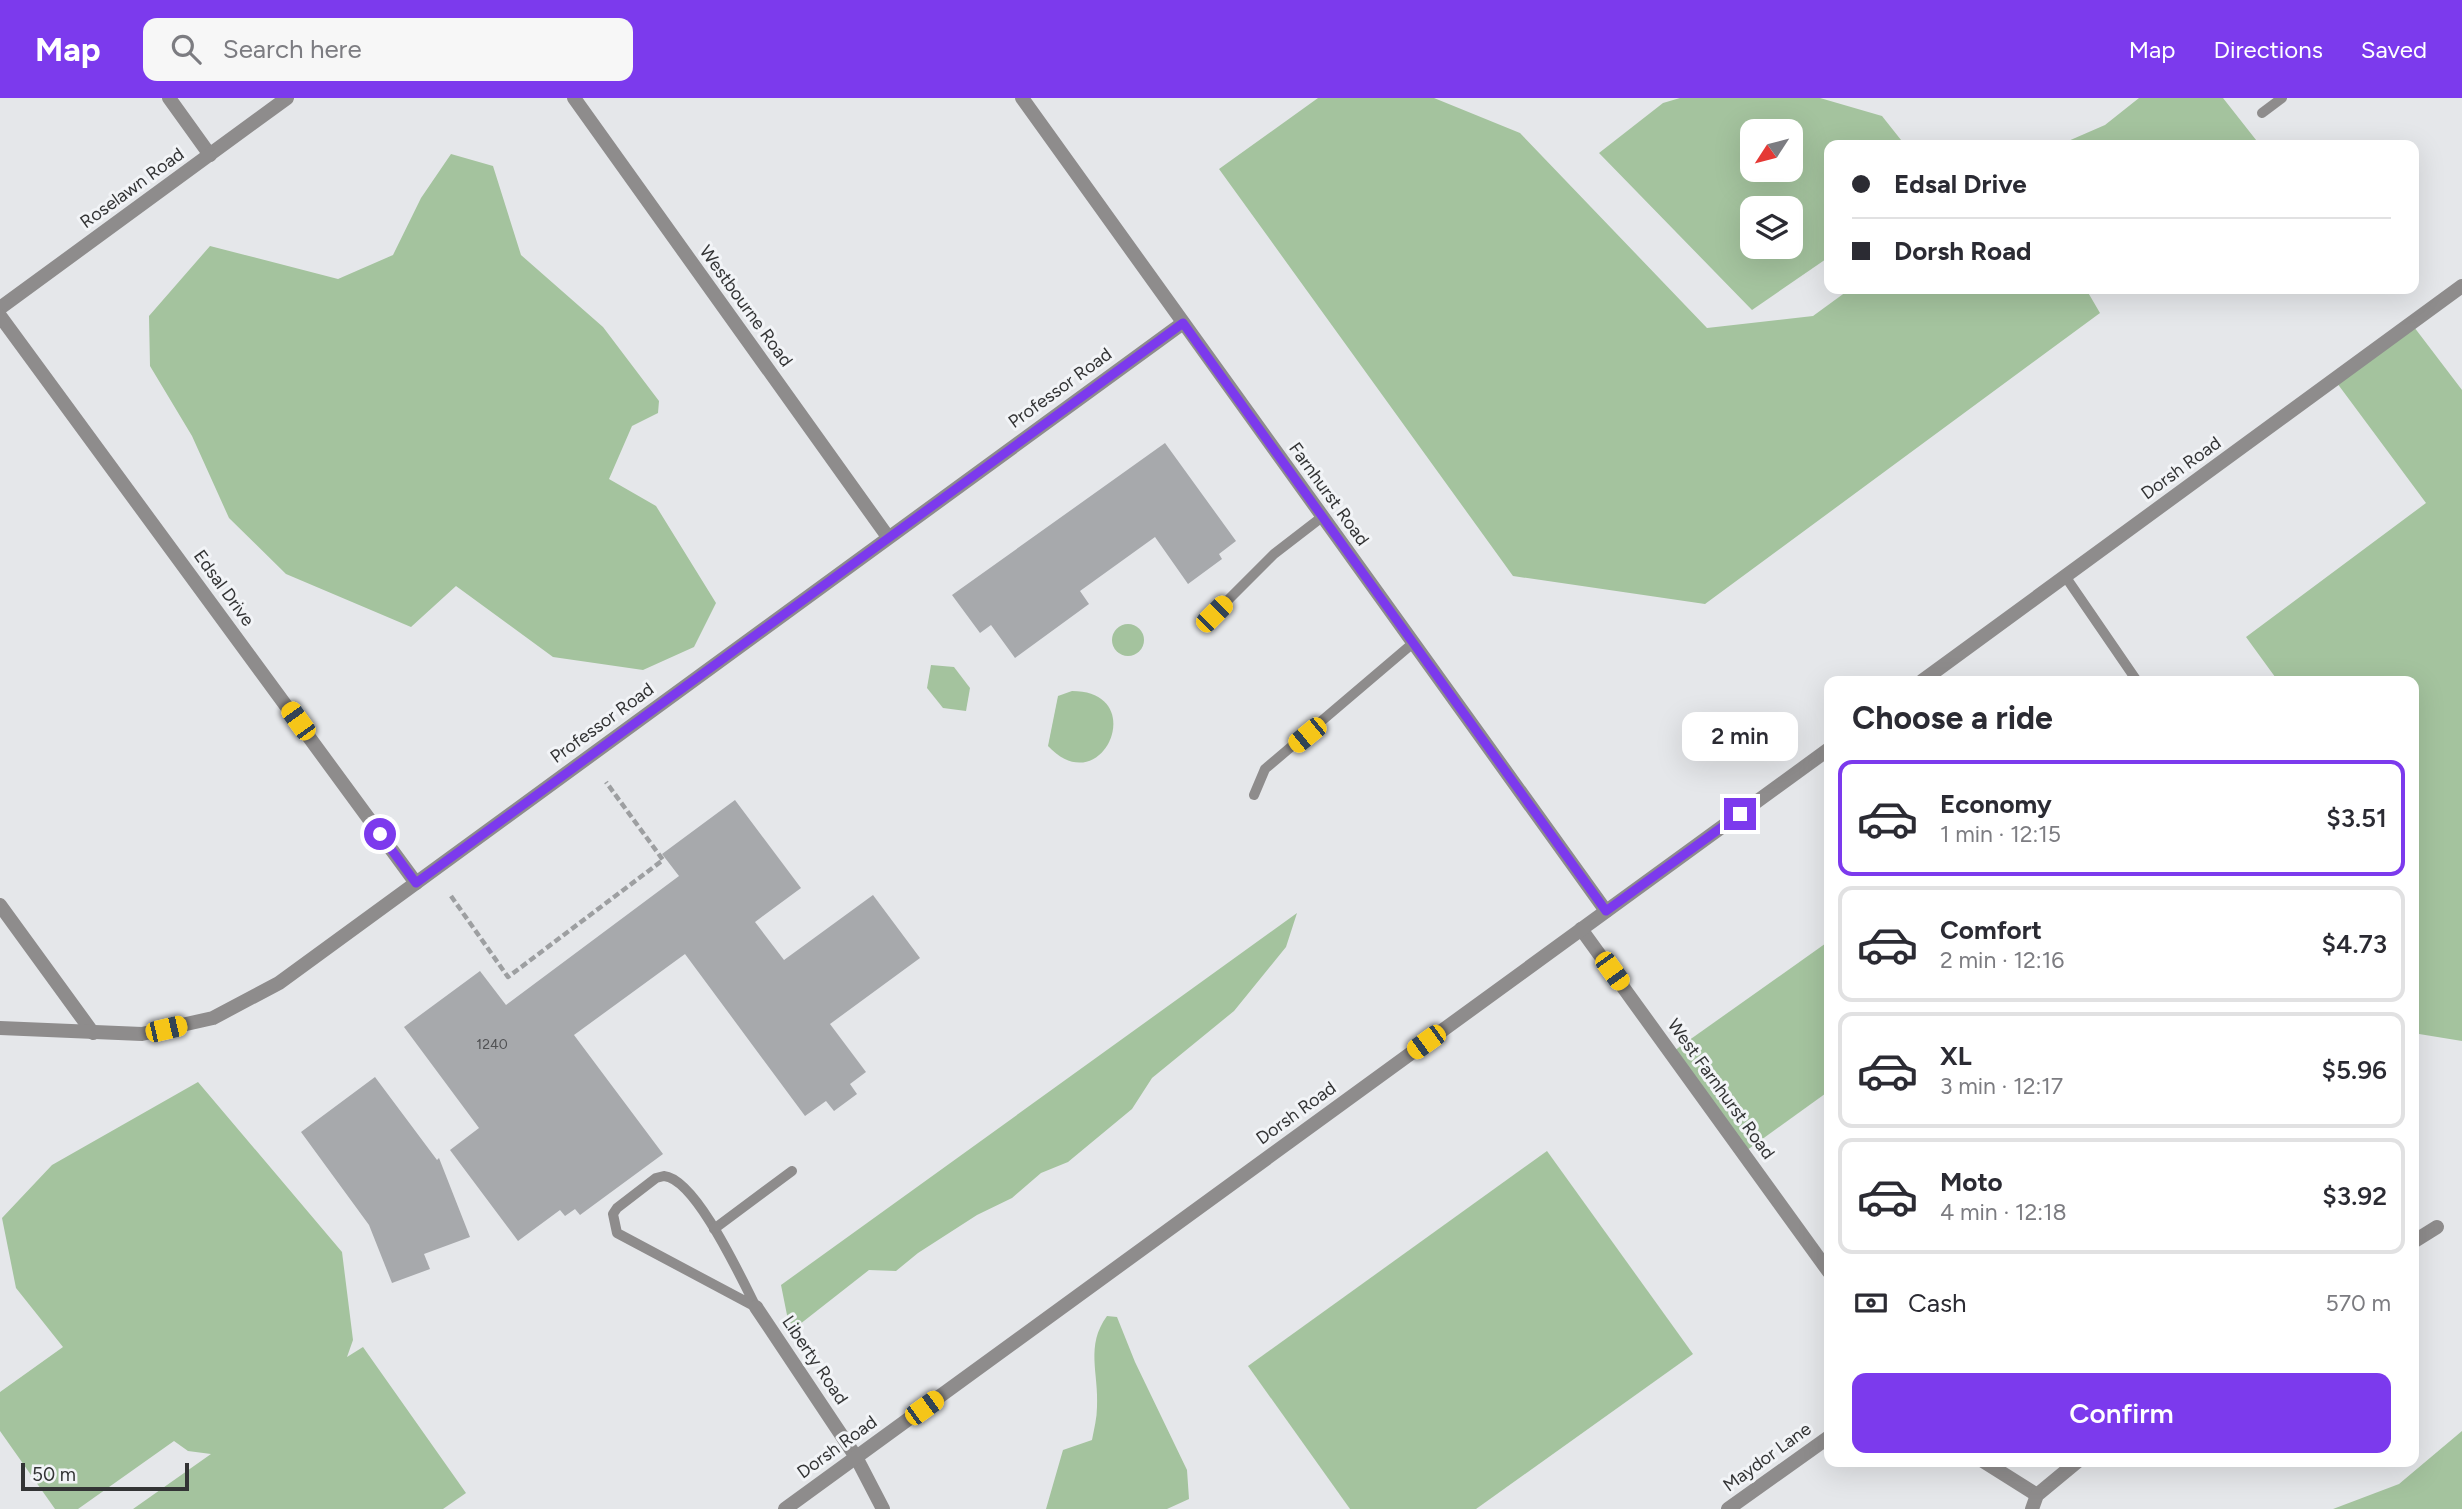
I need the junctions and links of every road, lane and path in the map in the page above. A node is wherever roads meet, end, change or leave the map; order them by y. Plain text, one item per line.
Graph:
1 (169, 98) edge
2 (287, 98) edge
3 (574, 98) edge
4 (1022, 98) edge
5 (2282, 98) edge
6 (2262, 113) dead end
7 (210, 155) junction
8 (2462, 286) edge
9 (0, 308) edge
10 (0, 316) edge
11 (1183, 323) junction
12 (1322, 517) junction
13 (888, 537) junction
14 (2065, 576) junction
15 (1214, 614) dead end
16 (1412, 644) junction
17 (1929, 676) edge
18 (2134, 676) edge
19 (1824, 753) edge
20 (606, 782) dead end
21 (1254, 795) dead end
22 (416, 883) junction
23 (451, 896) dead end
24 (0, 905) edge
25 (1606, 911) junction
26 (1581, 929) junction
27 (0, 1028) edge
28 (93, 1033) junction
29 (792, 1171) dead end
30 (2437, 1227) dead end
31 (714, 1229) junction
32 (2419, 1238) edge
33 (1824, 1265) edge
34 (755, 1307) junction
35 (1824, 1441) edge
36 (856, 1457) junction
37 (1990, 1467) edge
38 (2072, 1467) edge
39 (2034, 1502) edge
40 (785, 1509) edge
41 (883, 1509) edge
42 (1728, 1509) edge

1 - 7 street
2 - 7 street, Roselawn Road
3 - 13 street, Westbourne Road
4 - 11 street, Farnhurst Road
5 - 6 lane
7 - 9 street, Roselawn Road
8 - 14 street, Dorsh Road
10 - 22 street, Edsal Drive
11 - 12 street, Farnhurst Road
11 - 13 street, Professor Road
12 - 15 lane
12 - 16 street, Farnhurst Road
13 - 22 street, Professor Road
14 - 17 street, Dorsh Road
14 - 18 lane
16 - 21 lane
16 - 25 street, Farnhurst Road
19 - 25 street, Dorsh Road
20 - 23 path
22 - 28 street, Professor Road
24 - 28 street
25 - 26 street, Dorsh Road
26 - 33 street, West Farnhurst Road
26 - 36 street, Dorsh Road
27 - 28 street, Professor Road
29 - 31 lane
30 - 32 street
31 - 34 lane
31 - 34 lane
34 - 36 street, Liberty Road
35 - 42 street, Maydor Lane
36 - 40 street, Dorsh Road
36 - 41 street, Liberty Road
37 - 39 street
38 - 39 street

